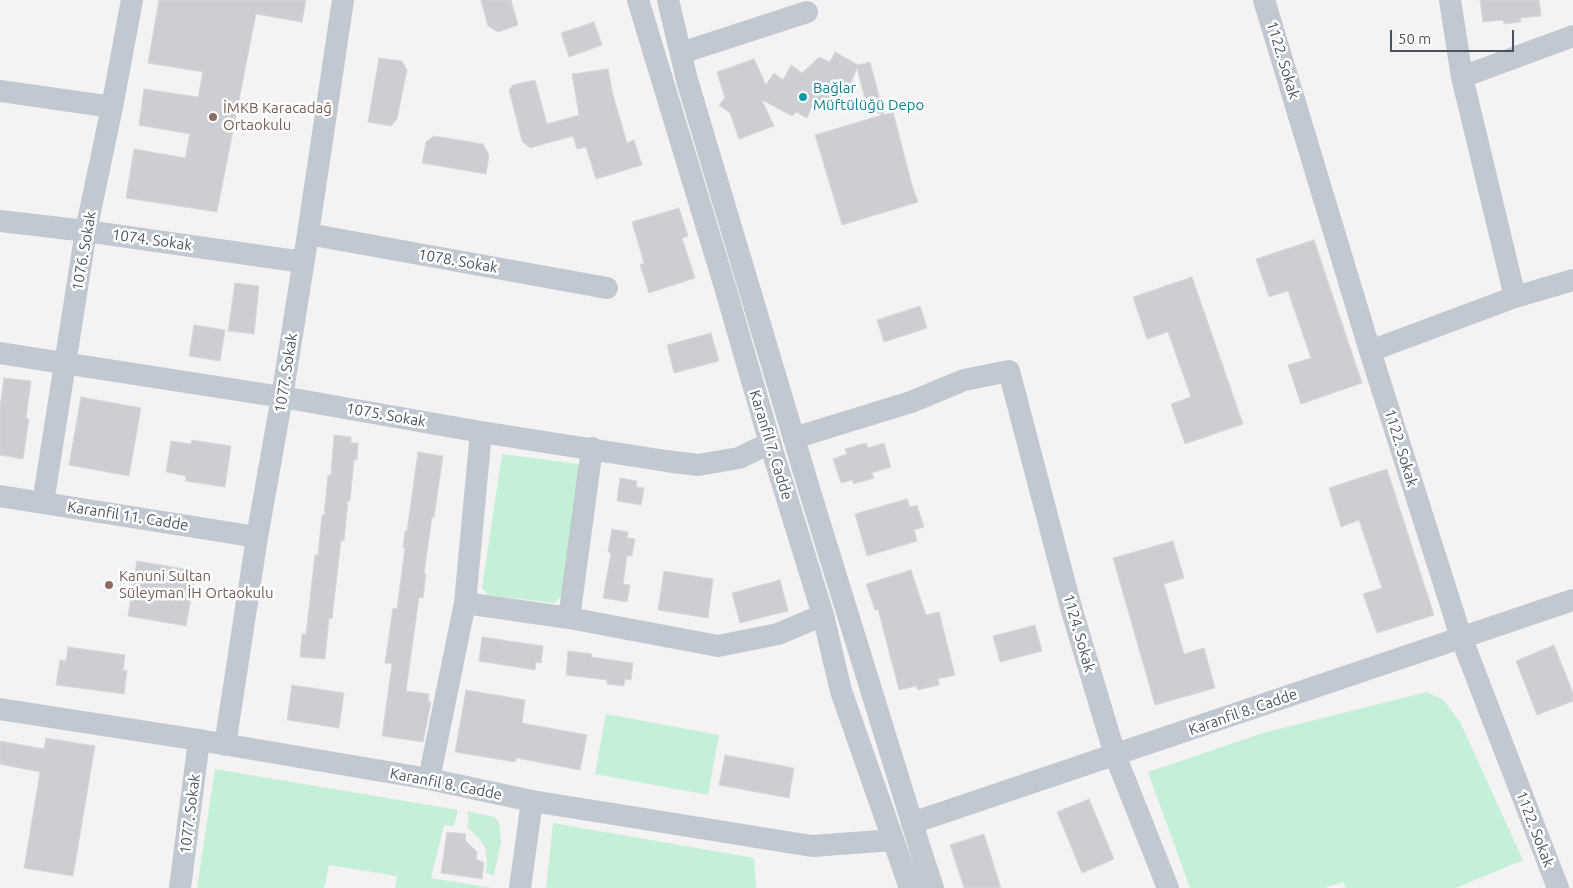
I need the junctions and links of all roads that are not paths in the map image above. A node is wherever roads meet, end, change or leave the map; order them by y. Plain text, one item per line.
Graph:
1 (132, 0) edge
2 (342, 0) edge
3 (638, 0) edge
4 (668, 0) edge
5 (1264, 0) edge
6 (1450, 0) edge
7 (808, 12) dead end
8 (1573, 36) edge
9 (681, 53) junction
10 (1462, 77) junction
11 (0, 91) edge
12 (112, 107) junction
13 (0, 221) edge
14 (86, 231) junction
15 (308, 234) junction
16 (303, 262) junction
17 (1573, 280) edge
18 (607, 288) dead end
19 (1515, 297) junction
20 (1370, 351) junction
21 (0, 353) edge
22 (64, 364) junction
23 (282, 397) junction
24 (481, 432) junction
25 (794, 438) junction
26 (770, 443) junction
27 (592, 448) junction
28 (0, 496) edge
29 (43, 503) junction
30 (256, 537) junction
31 (1573, 600) edge
32 (466, 603) junction
33 (823, 615) junction
34 (569, 618) junction
35 (1460, 637) junction
36 (0, 709) edge
37 (199, 740) junction
38 (224, 745) junction
39 (1115, 755) junction
40 (429, 779) junction
41 (532, 801) junction
42 (912, 823) junction
43 (893, 840) junction
44 (180, 888) edge
45 (520, 888) edge
46 (910, 888) edge
47 (933, 888) edge
48 (1168, 888) edge
49 (1558, 888) edge

1 - 12 street, 1076. Sokak
2 - 15 street, 1077. Sokak
3 - 26 street, Karanfil 7. Cadde
4 - 9 street, Karanfil 7. Cadde
5 - 20 street, 1122. Sokak
6 - 10 street
7 - 9 street
8 - 10 street
9 - 25 street, Karanfil 7. Cadde
10 - 19 street
11 - 12 street
12 - 14 street, 1076. Sokak
13 - 14 street, 1074. Sokak
14 - 16 street, 1074. Sokak
14 - 22 street, 1076. Sokak
15 - 16 street, 1077. Sokak
15 - 18 street, 1078. Sokak
16 - 23 street, 1077. Sokak
17 - 19 street
19 - 20 street
20 - 35 street, 1122. Sokak
21 - 22 street, 1075. Sokak
22 - 23 street, 1075. Sokak
22 - 29 street, 1076. Sokak
23 - 24 street, 1075. Sokak
23 - 30 street, 1077. Sokak
24 - 27 street, 1075. Sokak
24 - 32 street
25 - 39 street, 1124. Sokak
25 - 42 street, Karanfil 7. Cadde
26 - 27 street, 1075. Sokak
26 - 33 street, Karanfil 7. Cadde
27 - 34 street
28 - 29 street, Karanfil 11. Cadde
29 - 30 street, Karanfil 11. Cadde
30 - 38 street, 1077. Sokak
31 - 35 street, Karanfil 8. Cadde
32 - 34 street
32 - 40 street
33 - 34 street
33 - 43 street, Karanfil 7. Cadde
35 - 39 street, Karanfil 8. Cadde
35 - 49 street, 1122. Sokak
36 - 37 street, Karanfil 8. Cadde
37 - 38 street, Karanfil 8. Cadde
37 - 44 street, 1077. Sokak
38 - 40 street, Karanfil 8. Cadde
39 - 42 street, Karanfil 8. Cadde
39 - 48 street, 1124. Sokak
40 - 41 street, Karanfil 8. Cadde
41 - 43 street, Karanfil 8. Cadde
41 - 45 street
42 - 47 street, Karanfil 7. Cadde
43 - 46 street, Karanfil 7. Cadde

